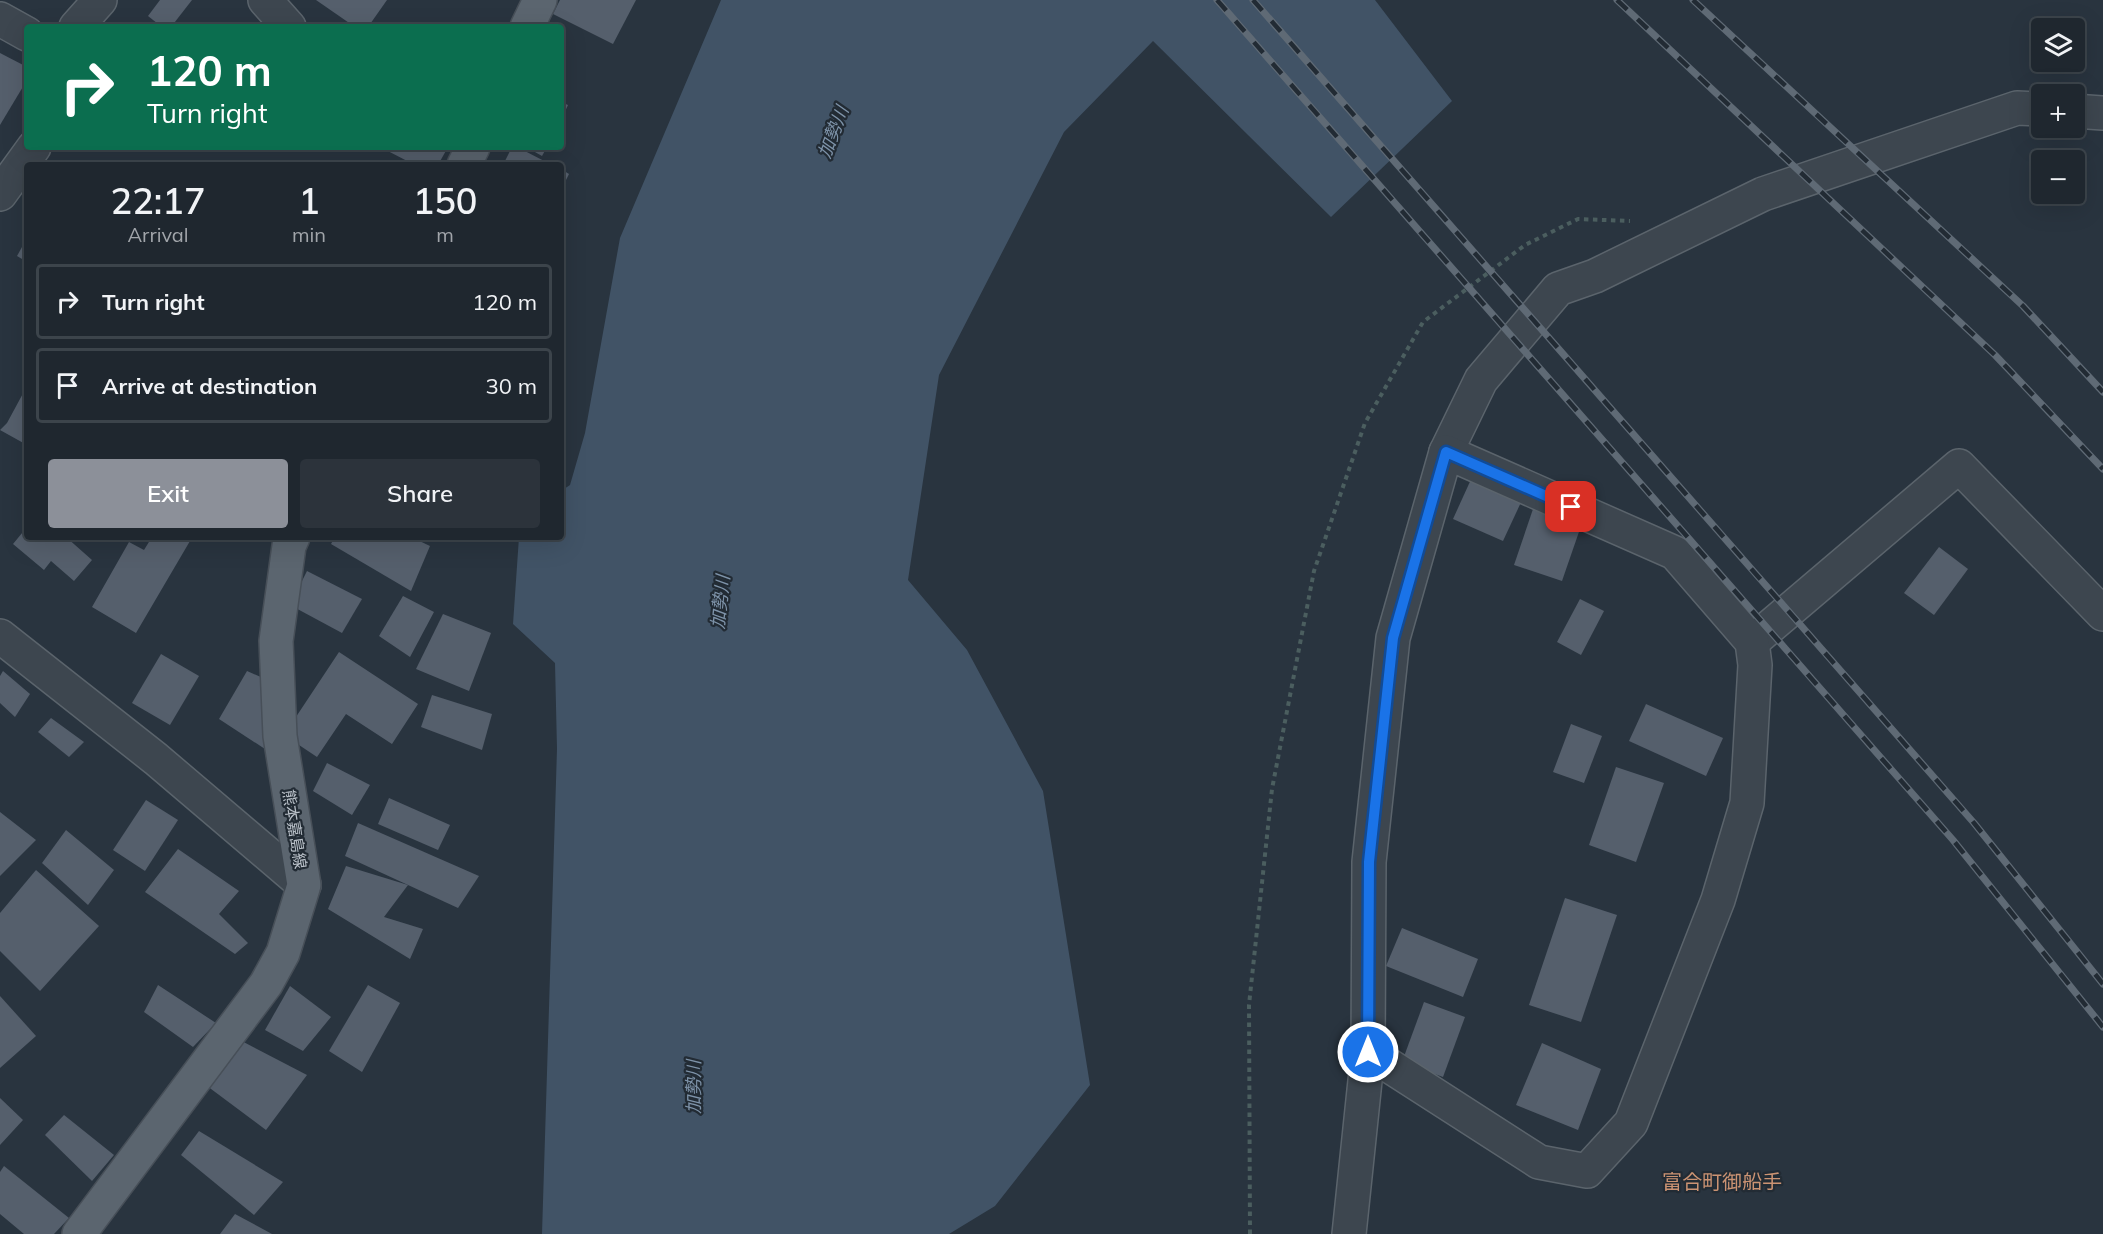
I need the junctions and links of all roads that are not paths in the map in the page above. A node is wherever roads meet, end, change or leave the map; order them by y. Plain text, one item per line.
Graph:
1 (100, 0) edge
2 (265, 0) edge
3 (540, 0) edge
4 (0, 19) edge
5 (79, 24) edge
6 (286, 24) edge
7 (528, 24) edge
8 (24, 32) edge
9 (2031, 109) edge
10 (2085, 112) edge
11 (2103, 113) edge
12 (32, 150) edge
13 (0, 194) edge
14 (1446, 452) junction
15 (292, 540) edge
16 (2103, 614) edge
17 (0, 636) edge
18 (1752, 642) junction
19 (304, 885) junction
20 (1368, 1052) junction
21 (79, 1234) edge
22 (1349, 1234) edge

1 - 5 street
2 - 6 street
3 - 7 main road
4 - 8 street
9 - 14 street
10 - 11 street
12 - 13 street
14 - 18 street
14 - 20 street
15 - 19 main road, 熊本嘉島線
16 - 18 street
17 - 19 street
18 - 20 street
19 - 21 main road, 熊本嘉島線
20 - 22 street

